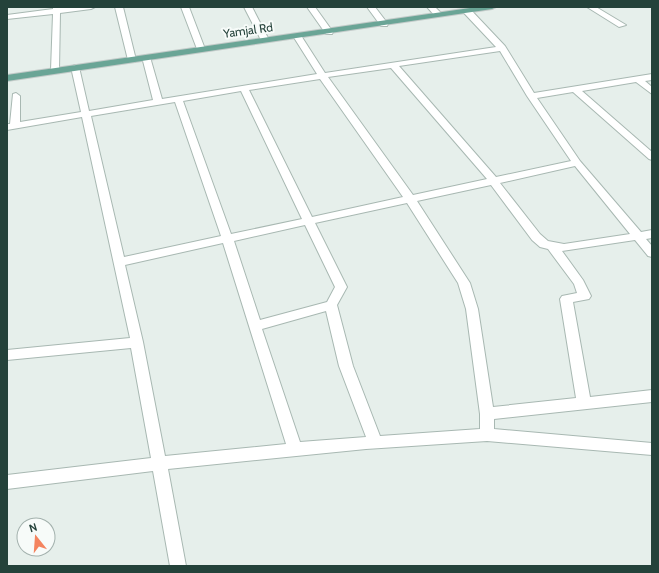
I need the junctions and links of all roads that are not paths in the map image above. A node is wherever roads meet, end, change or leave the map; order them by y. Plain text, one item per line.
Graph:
1 (91, 7) edge
2 (119, 7) edge
3 (185, 7) edge
4 (248, 7) edge
5 (311, 7) edge
6 (370, 7) edge
7 (431, 7) edge
8 (490, 7) edge
9 (591, 7) edge
10 (57, 9) edge
11 (467, 11) junction
12 (438, 15) junction
13 (7, 17) edge
14 (384, 24) junction
15 (622, 25) dead end
16 (329, 32) junction
17 (297, 36) junction
18 (265, 40) junction
19 (502, 48) junction
20 (201, 49) junction
21 (146, 57) junction
22 (132, 60) junction
23 (392, 64) junction
24 (75, 67) junction
25 (55, 70) junction
26 (322, 75) junction
27 (652, 77) edge
28 (7, 78) edge
29 (638, 79) junction
30 (244, 88) junction
31 (575, 89) junction
32 (652, 91) edge
33 (16, 96) dead end
34 (531, 96) junction
35 (178, 98) junction
36 (158, 102) junction
37 (87, 114) junction
38 (11, 126) edge
39 (652, 157) edge
40 (576, 162) junction
41 (493, 180) junction
42 (410, 199) junction
43 (310, 220) junction
44 (652, 234) edge
45 (637, 237) junction
46 (227, 238) junction
47 (552, 246) junction
48 (652, 253) edge
49 (120, 262) junction
50 (331, 305) junction
51 (255, 326) junction
52 (137, 342) junction
53 (7, 355) edge
54 (652, 396) edge
55 (584, 403) junction
56 (486, 414) junction
57 (487, 435) junction
58 (375, 442) junction
59 (652, 449) edge
60 (295, 450) junction
61 (159, 463) junction
62 (7, 482) edge
63 (178, 566) edge

1 - 10 street
2 - 22 street
3 - 20 street
4 - 18 street
5 - 16 street
6 - 14 street
7 - 12 street
8 - 11 main road, Yamjal Rd
9 - 15 street
10 - 13 street
10 - 25 street
11 - 12 main road, Yamjal Rd
11 - 19 street
12 - 14 main road, Yamjal Rd
14 - 16 main road, Yamjal Rd
16 - 17 main road, Yamjal Rd
17 - 18 main road, Yamjal Rd
17 - 26 street
18 - 20 main road, Yamjal Rd
19 - 23 street
19 - 34 street
20 - 21 main road, Yamjal Rd
21 - 22 main road, Yamjal Rd
21 - 36 street
22 - 24 main road, Yamjal Rd
23 - 26 street
23 - 41 street
24 - 25 main road, Yamjal Rd
24 - 37 street
25 - 28 main road, Yamjal Rd
26 - 30 street
26 - 42 street
27 - 29 street
29 - 31 street
29 - 32 street
30 - 35 street
30 - 43 street
31 - 34 street
31 - 39 street
33 - 38 street
34 - 40 street
35 - 36 street
35 - 46 street
36 - 37 street
37 - 38 street
37 - 49 street
40 - 41 street
40 - 45 street
41 - 42 street
41 - 47 street
42 - 43 street
42 - 56 street
43 - 46 street
43 - 50 street
44 - 45 street
45 - 47 street
45 - 48 street
46 - 49 street
46 - 51 street
47 - 55 street
49 - 52 street
50 - 51 street
50 - 58 street
51 - 60 street
52 - 53 street
52 - 61 street
54 - 55 street
55 - 56 street
56 - 57 street
57 - 58 street
57 - 59 street
58 - 60 street
60 - 61 street
61 - 62 street
61 - 63 street

